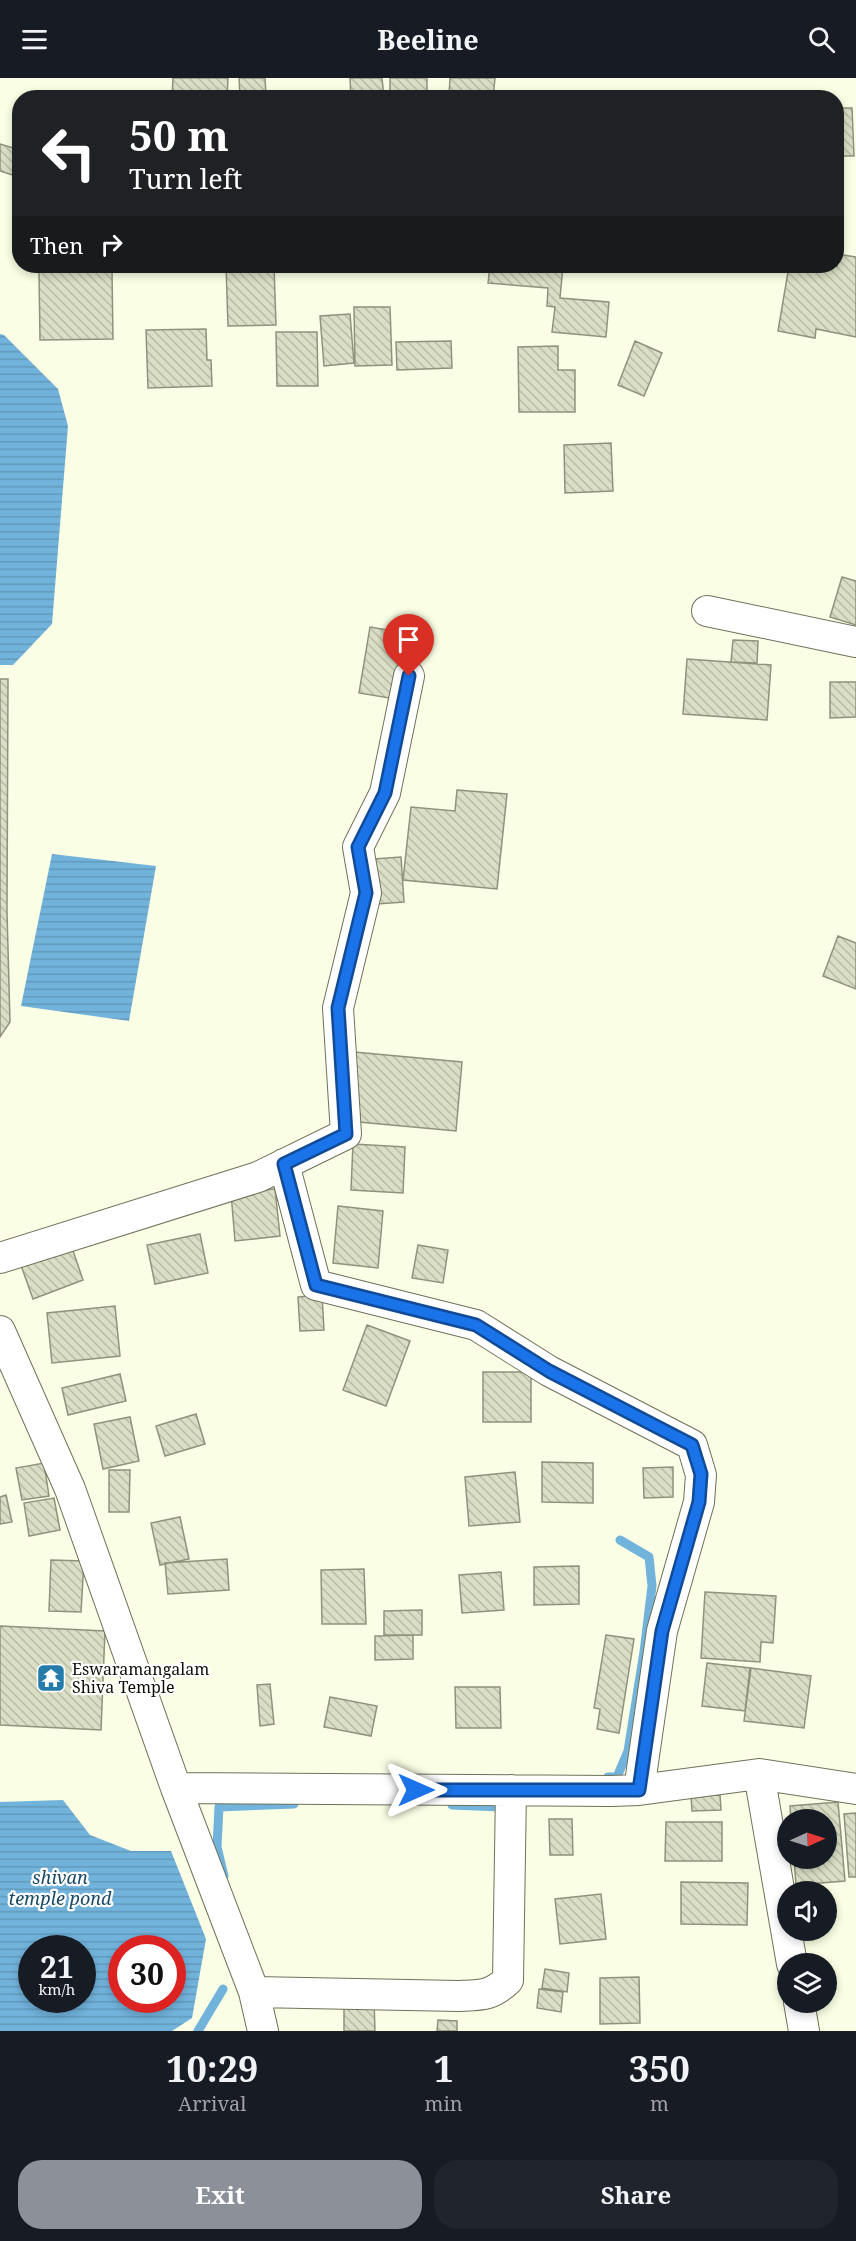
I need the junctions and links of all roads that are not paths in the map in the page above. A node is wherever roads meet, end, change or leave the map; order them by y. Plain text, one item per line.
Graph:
1 (707, 611) dead end
2 (856, 642) edge
3 (409, 676) dead end
4 (284, 1164) junction
5 (0, 1258) edge
6 (0, 1331) edge
7 (759, 1774) junction
8 (176, 1788) junction
9 (856, 1789) edge
10 (512, 1790) junction
11 (639, 1790) junction
12 (790, 1953) edge
13 (254, 1992) junction
14 (801, 2013) edge
15 (263, 2031) edge
16 (804, 2031) edge

1 - 2 street
3 - 4 street
4 - 5 street
4 - 11 street
6 - 8 street
7 - 9 street
7 - 11 street
7 - 12 street
8 - 10 street
8 - 13 street
10 - 11 street
10 - 13 street
13 - 15 street
14 - 16 street

